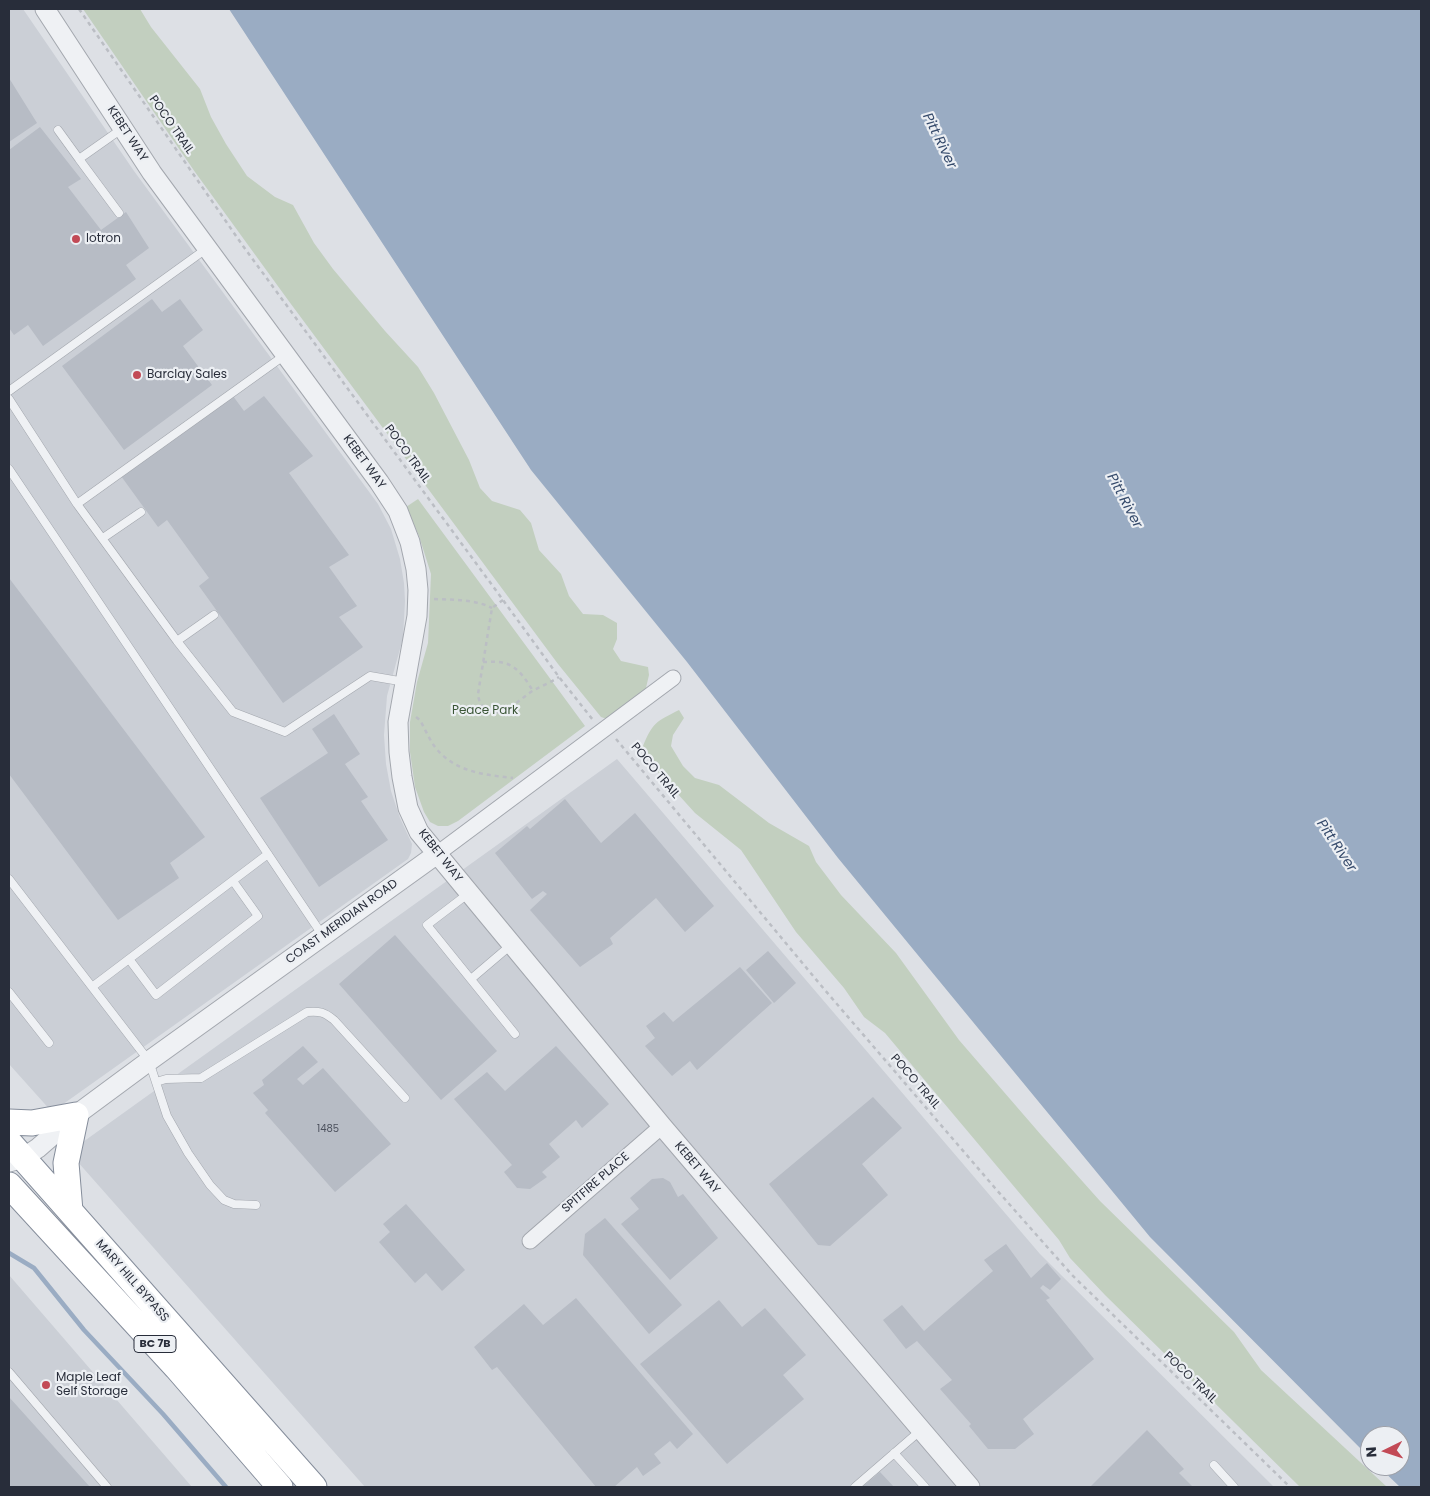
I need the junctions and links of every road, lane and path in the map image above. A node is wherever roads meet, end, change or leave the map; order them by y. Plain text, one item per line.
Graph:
1 (45, 9) edge
2 (79, 9) edge
3 (123, 128) junction
4 (58, 130) dead end
5 (79, 159) junction
6 (119, 213) dead end
7 (207, 249) junction
8 (285, 354) junction
9 (9, 391) edge
10 (9, 399) edge
11 (9, 470) edge
12 (77, 504) junction
13 (141, 512) dead end
14 (103, 538) junction
15 (418, 598) junction
16 (503, 600) junction
17 (492, 608) junction
18 (214, 615) dead end
19 (177, 641) junction
20 (483, 662) junction
21 (559, 677) junction
22 (673, 678) dead end
23 (406, 682) junction
24 (533, 691) junction
25 (401, 706) junction
26 (607, 729) junction
27 (526, 788) junction
28 (268, 854) junction
29 (437, 854) junction
30 (9, 879) edge
31 (233, 881) junction
32 (468, 893) junction
33 (323, 936) junction
34 (512, 945) junction
35 (129, 959) junction
36 (471, 979) junction
37 (92, 987) junction
38 (9, 992) edge
39 (515, 1034) dead end
40 (49, 1042) dead end
41 (149, 1061) junction
42 (156, 1082) junction
43 (405, 1098) dead end
44 (76, 1115) junction
45 (9, 1122) edge
46 (662, 1126) junction
47 (13, 1154) edge
48 (9, 1185) edge
49 (18, 1203) edge
50 (256, 1205) dead end
51 (70, 1211) junction
52 (530, 1241) dead end
53 (9, 1372) edge
54 (921, 1430) junction
55 (894, 1453) junction
56 (1214, 1465) dead end
57 (107, 1487) edge
58 (280, 1487) edge
59 (314, 1487) edge
60 (855, 1487) edge
61 (925, 1487) edge
62 (970, 1487) edge
63 (1234, 1487) edge
64 (1290, 1487) edge

1 - 3 street, KEBET WAY
2 - 16 path, POCO TRAIL
3 - 5 lane
3 - 7 street, KEBET WAY
4 - 5 lane
5 - 6 lane
7 - 8 street, KEBET WAY
7 - 9 lane
8 - 12 lane
8 - 15 street, KEBET WAY
10 - 12 lane
11 - 28 lane
12 - 14 lane
13 - 14 lane
14 - 19 lane
15 - 17 path
15 - 23 street, KEBET WAY
16 - 17 path
16 - 21 path, POCO TRAIL
17 - 20 path
18 - 19 lane
19 - 23 lane
20 - 24 path
20 - 24 path
21 - 24 path
21 - 26 path, POCO TRAIL
22 - 26 street, COAST MERIDIAN ROAD
23 - 25 street, KEBET WAY
25 - 27 path
25 - 29 street, KEBET WAY
26 - 27 street, COAST MERIDIAN ROAD
26 - 64 path, POCO TRAIL
27 - 29 street, COAST MERIDIAN ROAD
28 - 31 lane
28 - 33 lane
29 - 32 street, KEBET WAY
29 - 33 street, COAST MERIDIAN ROAD
30 - 37 lane
31 - 35 lane
31 - 35 lane
32 - 34 street, KEBET WAY
32 - 36 lane
33 - 41 street, COAST MERIDIAN ROAD
34 - 36 lane
34 - 46 street, KEBET WAY
35 - 37 lane
36 - 39 lane
37 - 41 lane
38 - 40 lane
41 - 42 lane
41 - 44 street, COAST MERIDIAN ROAD
42 - 43 lane
42 - 50 lane
44 - 45 highway
44 - 47 street, COAST MERIDIAN ROAD
44 - 51 highway
46 - 52 street, SPITFIRE PLACE
46 - 54 street, KEBET WAY
47 - 51 highway, MARY HILL BYPASS / BC 7B
48 - 49 highway, MARY HILL BYPASS / BC 7B
49 - 58 highway, MARY HILL BYPASS / BC 7B
51 - 59 highway, MARY HILL BYPASS / BC 7B
53 - 57 lane
54 - 55 lane
54 - 62 street, KEBET WAY
55 - 60 lane
55 - 61 lane
56 - 63 lane

